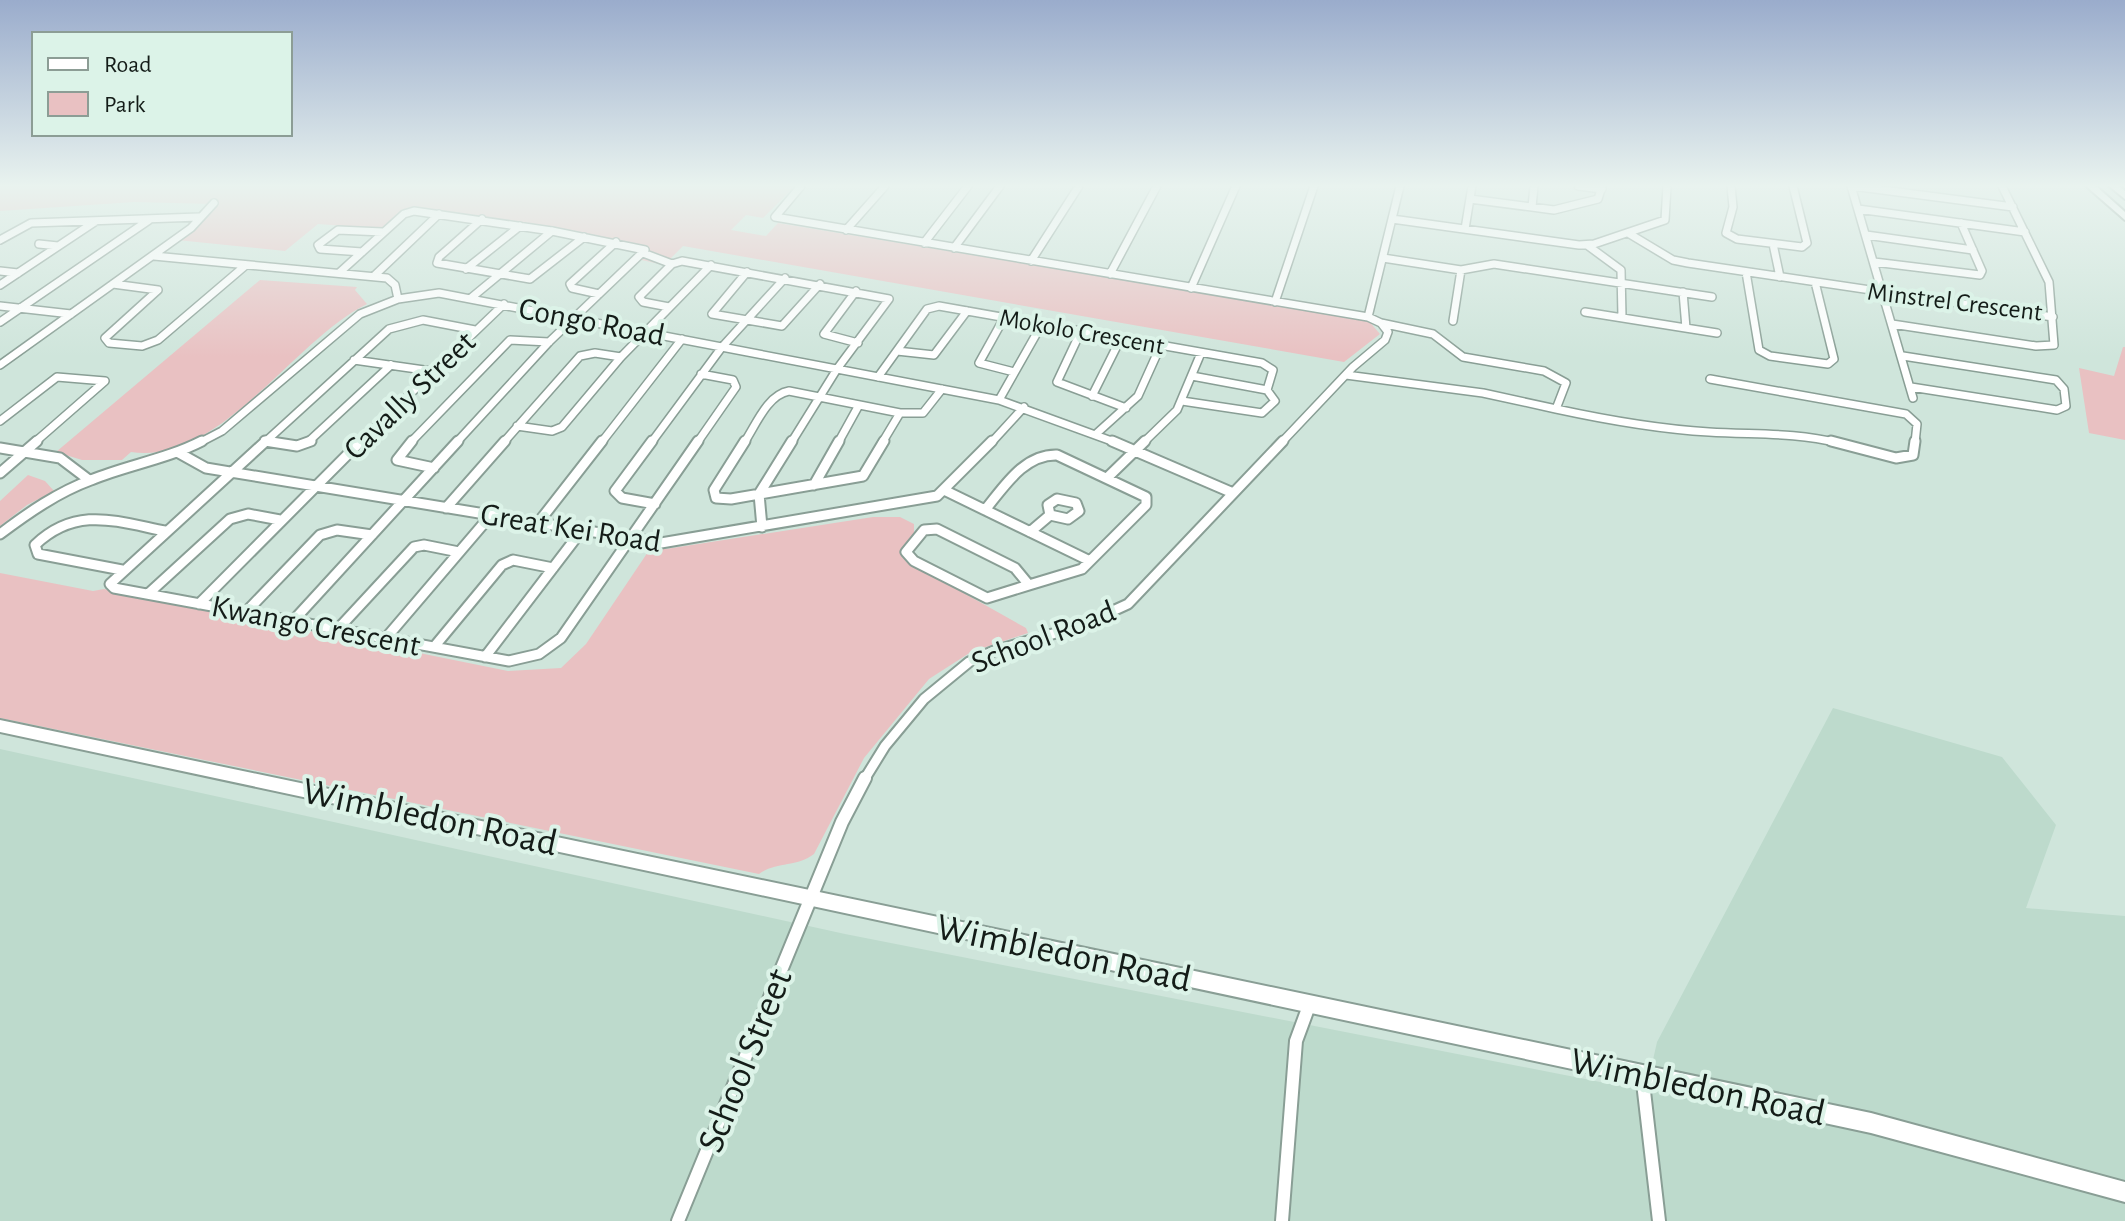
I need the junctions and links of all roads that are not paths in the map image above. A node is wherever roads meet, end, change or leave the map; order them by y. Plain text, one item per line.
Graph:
1 (63, 243) edge
2 (115, 243) edge
3 (171, 243) edge
4 (321, 243) edge
5 (371, 243) edge
6 (409, 243) edge
7 (456, 243) edge
8 (499, 243) edge
9 (538, 243) edge
10 (577, 243) edge
11 (615, 243) edge
12 (621, 243) edge
13 (924, 243) edge
14 (958, 243) edge
15 (1043, 243) edge
16 (1127, 243) edge
17 (1211, 243) edge
18 (1295, 243) edge
19 (1386, 243) edge
20 (1572, 243) edge
21 (1594, 243) edge
22 (1645, 243) edge
23 (1769, 243) edge
24 (1807, 243) edge
25 (1868, 243) edge
26 (1923, 243) edge
27 (1970, 243) edge
28 (2030, 243) edge
29 (39, 244) dead end
30 (1773, 244) junction
31 (1587, 245) junction
32 (58, 246) junction
33 (954, 248) junction
34 (1973, 250) junction
35 (362, 252) junction
36 (643, 253) junction
37 (154, 256) junction
38 (1383, 258) junction
39 (1031, 261) junction
40 (1874, 262) junction
41 (672, 264) junction
42 (246, 265) junction
43 (711, 265) junction
44 (466, 269) junction
45 (1461, 270) junction
46 (0, 271) edge
47 (747, 272) junction
48 (1746, 272) junction
49 (18, 273) junction
50 (339, 273) junction
51 (1110, 274) junction
52 (374, 276) junction
53 (498, 276) junction
54 (1780, 277) junction
55 (785, 278) junction
56 (1815, 282) junction
57 (1621, 283) junction
58 (113, 284) junction
59 (820, 284) junction
60 (0, 285) edge
61 (1191, 288) junction
62 (856, 291) junction
63 (1683, 292) junction
64 (1882, 292) junction
65 (599, 294) junction
66 (1712, 297) dead end
67 (471, 298) junction
68 (398, 299) junction
69 (1275, 302) junction
70 (504, 304) junction
71 (0, 306) edge
72 (669, 307) junction
73 (20, 308) junction
74 (967, 311) junction
75 (1585, 312) dead end
76 (71, 314) junction
77 (1368, 317) junction
78 (1622, 317) junction
79 (2053, 317) junction
80 (574, 318) junction
81 (1004, 318) junction
82 (1453, 321) dead end
83 (0, 322) edge
84 (745, 322) junction
85 (1381, 323) junction
86 (1042, 324) junction
87 (1892, 324) junction
88 (1686, 328) junction
89 (475, 330) junction
90 (1081, 331) junction
91 (645, 332) junction
92 (1717, 333) dead end
93 (1121, 338) junction
94 (682, 339) junction
95 (549, 342) junction
96 (858, 343) junction
97 (1161, 345) junction
98 (722, 347) junction
99 (897, 351) junction
100 (1201, 353) junction
101 (1903, 356) junction
102 (621, 357) junction
103 (354, 360) junction
104 (0, 365) edge
105 (391, 365) junction
106 (837, 369) junction
107 (431, 371) junction
108 (1349, 371) junction
109 (1014, 372) junction
110 (701, 374) junction
111 (1192, 376) junction
112 (878, 377) junction
113 (1710, 379) dead end
114 (1911, 387) junction
115 (942, 389) junction
116 (1267, 390) junction
117 (1092, 396) junction
118 (819, 397) junction
119 (1913, 398) dead end
120 (999, 400) junction
121 (1182, 401) junction
122 (859, 405) junction
123 (1024, 407) junction
124 (1126, 408) junction
125 (1556, 409) junction
126 (900, 413) junction
127 (0, 421) edge
128 (517, 426) junction
129 (1096, 434) junction
130 (265, 441) junction
131 (0, 448) edge
132 (1135, 450) junction
133 (26, 452) junction
134 (179, 453) junction
135 (434, 468) junction
136 (231, 472) junction
137 (0, 473) edge
138 (1108, 477) junction
139 (89, 480) junction
140 (814, 485) junction
141 (315, 486) junction
142 (946, 491) junction
143 (1233, 493) junction
144 (759, 494) junction
145 (403, 501) junction
146 (655, 504) junction
147 (446, 508) junction
148 (985, 510) junction
149 (491, 515) junction
150 (1050, 515) dead end
151 (280, 520) junction
152 (538, 523) junction
153 (762, 527) junction
154 (582, 530) junction
155 (165, 531) junction
156 (1030, 532) junction
157 (0, 534) edge
158 (372, 535) junction
159 (630, 538) junction
160 (459, 552) junction
161 (1090, 561) junction
162 (553, 568) junction
163 (122, 570) junction
164 (1030, 586) junction
165 (148, 594) junction
166 (199, 604) junction
167 (246, 612) junction
168 (293, 621) junction
169 (338, 629) junction
170 (386, 638) junction
171 (434, 647) junction
172 (485, 657) junction
173 (0, 726) edge
174 (811, 900) junction
175 (1310, 1003) junction
176 (1642, 1074) junction
177 (2125, 1192) edge
178 (678, 1221) edge
179 (1282, 1221) edge
180 (1659, 1221) edge

1 - 32 street
2 - 73 street
3 - 37 street
4 - 35 street
5 - 35 street
6 - 52 street
7 - 44 street
8 - 44 street
9 - 53 street
10 - 53 street
11 - 65 street
12 - 36 street
13 - 33 street
14 - 33 street
15 - 39 street
16 - 51 street
17 - 61 street
18 - 69 street
19 - 38 street
20 - 31 street
21 - 31 street
22 - 48 street, Minstrel Crescent
23 - 30 street
24 - 30 street
25 - 40 street
26 - 34 street
27 - 34 street
28 - 79 street, Minstrel Crescent
29 - 32 street
30 - 54 street
31 - 57 street
32 - 49 street
33 - 39 street
34 - 40 street
35 - 50 street
36 - 41 street
36 - 65 street
37 - 42 street
37 - 58 street
38 - 45 street
38 - 77 street
39 - 51 street
40 - 64 street
41 - 43 street
41 - 72 street
42 - 50 street
42 - 58 street
43 - 47 street
43 - 72 street
44 - 53 street
45 - 57 street
45 - 82 street
46 - 49 street
47 - 55 street
47 - 84 street
48 - 54 street, Minstrel Crescent
48 - 56 street
49 - 60 street
50 - 52 street
51 - 61 street
52 - 68 street
53 - 67 street
54 - 56 street, Minstrel Crescent
55 - 59 street
55 - 84 street
56 - 64 street, Minstrel Crescent
57 - 63 street
57 - 78 street
58 - 76 street
59 - 62 street
59 - 84 street
61 - 69 street
62 - 96 street
62 - 96 street
63 - 66 street
63 - 88 street
64 - 79 street, Minstrel Crescent
64 - 87 street
65 - 80 street
67 - 68 street, Congo Road
67 - 70 street, Congo Road
68 - 134 street, Congo Road
69 - 77 street
70 - 80 street, Congo Road
70 - 89 street, Cavally Street
71 - 73 street
72 - 91 street
73 - 76 street
73 - 83 street
74 - 81 street, Mokolo Crescent
74 - 99 street
74 - 99 street, Mokolo Crescent
75 - 78 street
76 - 104 street
77 - 85 street
78 - 88 street
79 - 87 street
80 - 91 street, Congo Road
80 - 95 street
81 - 86 street, Mokolo Crescent
81 - 109 street
84 - 98 street
85 - 108 street, School Road
85 - 125 street
86 - 90 street, Mokolo Crescent
86 - 109 street
87 - 101 street
88 - 92 street
89 - 103 street
89 - 107 street, Cavally Street
90 - 93 street, Mokolo Crescent
90 - 117 street
91 - 94 street, Congo Road
91 - 102 street
93 - 97 street, Mokolo Crescent
93 - 117 street
94 - 98 street, Congo Road
94 - 152 street
95 - 135 street
95 - 135 street
96 - 106 street
97 - 100 street, Mokolo Crescent
97 - 124 street
98 - 106 street, Congo Road
98 - 110 street
99 - 112 street, Mokolo Crescent
100 - 111 street, Mokolo Crescent
100 - 116 street
101 - 114 street
101 - 114 street
102 - 128 street
102 - 128 street
103 - 105 street
103 - 130 street
105 - 107 street
105 - 130 street
106 - 112 street, Congo Road
106 - 118 street
107 - 141 street, Cavally Street
108 - 125 street
108 - 143 street, School Road
109 - 120 street
110 - 146 street, Kwango Crescent
110 - 146 street
111 - 116 street
111 - 121 street, Mokolo Crescent
112 - 115 street, Congo Road
113 - 125 street
114 - 119 street
115 - 120 street, Congo Road
115 - 126 street
116 - 121 street
117 - 124 street
118 - 122 street
118 - 144 street
118 - 144 street
120 - 123 street, Congo Road
121 - 132 street, Mokolo Crescent
122 - 126 street
122 - 140 street
123 - 129 street, Congo Road
123 - 142 street, Great Kei Road
124 - 129 street
126 - 140 street
127 - 133 street
128 - 147 street
129 - 132 street, Congo Road
130 - 136 street
131 - 133 street
132 - 138 street, Mokolo Crescent
132 - 143 street, Congo Road
133 - 137 street
133 - 139 street
134 - 136 street, Great Kei Road
134 - 139 street, Congo Road
135 - 145 street
136 - 141 street, Great Kei Road
136 - 155 street
138 - 148 street
138 - 161 street
139 - 157 street, Congo Road
140 - 144 street
141 - 145 street, Great Kei Road
141 - 151 street, Cavally Street
142 - 148 street
142 - 153 street, Great Kei Road
143 - 174 street, School Road
144 - 153 street
145 - 147 street, Great Kei Road
145 - 158 street
146 - 159 street, Kwango Crescent
147 - 149 street, Great Kei Road
148 - 156 street
149 - 152 street, Great Kei Road
149 - 160 street
150 - 156 street
151 - 165 street
151 - 166 street, Cavally Street
152 - 154 street, Great Kei Road
153 - 159 street, Great Kei Road
154 - 159 street, Great Kei Road
154 - 162 street
155 - 163 street
155 - 163 street
156 - 161 street
158 - 167 street
158 - 168 street
159 - 172 street, Kwango Crescent
160 - 169 street
160 - 170 street
161 - 164 street
162 - 171 street
162 - 172 street
163 - 165 street, Kwango Crescent
164 - 164 street
165 - 166 street, Kwango Crescent
166 - 167 street, Kwango Crescent
167 - 168 street, Kwango Crescent
168 - 169 street, Kwango Crescent
169 - 170 street, Kwango Crescent
170 - 171 street, Kwango Crescent
171 - 172 street, Kwango Crescent
173 - 174 main road, Wimbledon Road
174 - 175 main road, Wimbledon Road
174 - 178 street, School Street
175 - 176 main road, Wimbledon Road
175 - 179 street
176 - 177 main road, Wimbledon Road
176 - 180 street

